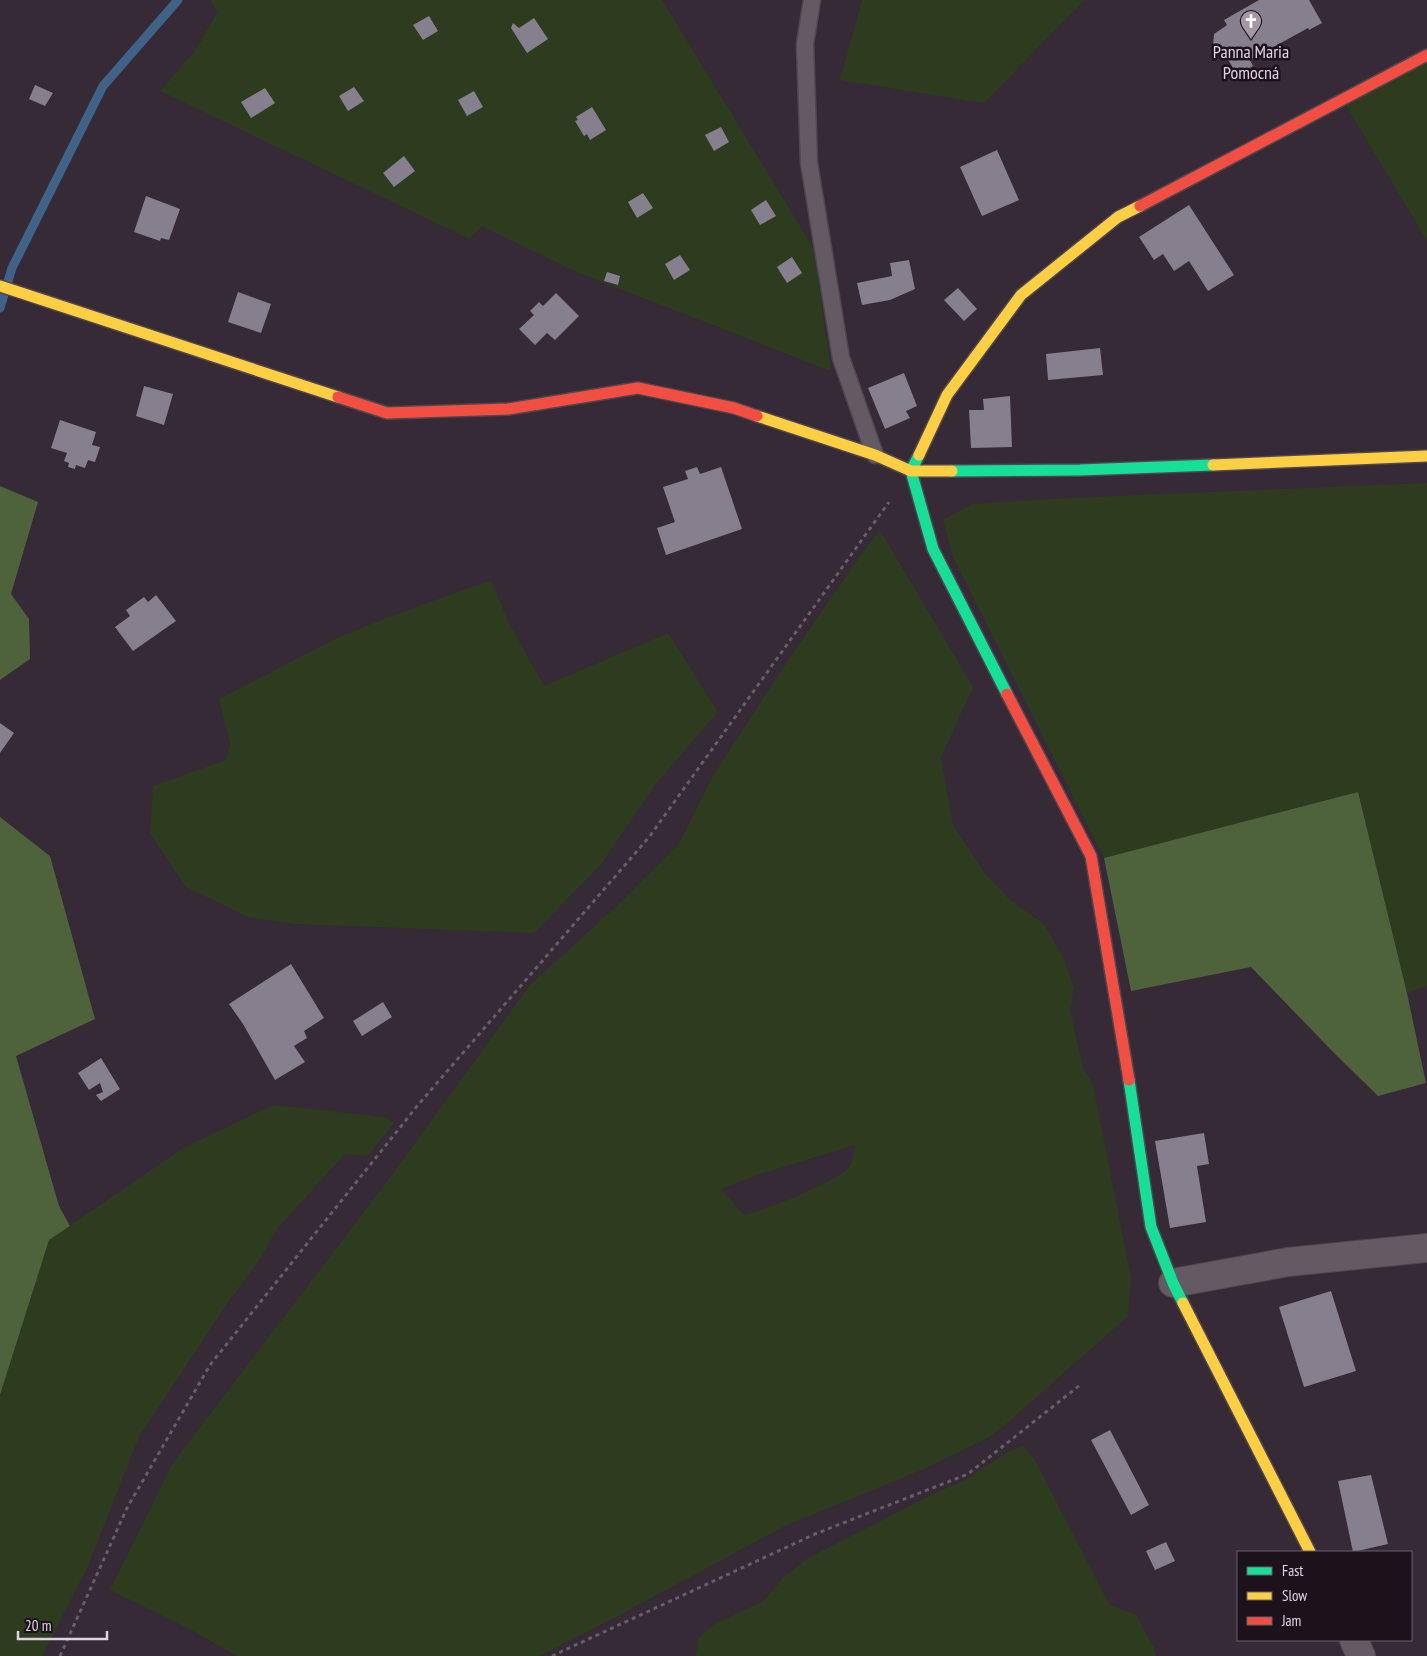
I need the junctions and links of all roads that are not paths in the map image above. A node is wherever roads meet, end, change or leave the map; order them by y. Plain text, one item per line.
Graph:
1 (812, 0) edge
2 (1427, 55) edge
3 (0, 286) edge
4 (875, 455) junction
5 (1427, 456) edge
6 (911, 471) junction
7 (1427, 1248) edge
8 (1173, 1283) junction
9 (1309, 1551) edge
10 (1354, 1641) edge
11 (1361, 1656) edge

1 - 4 lane
2 - 6 street
3 - 4 street
4 - 6 street
5 - 6 street
6 - 8 street
7 - 8 street
8 - 9 street
10 - 11 street

